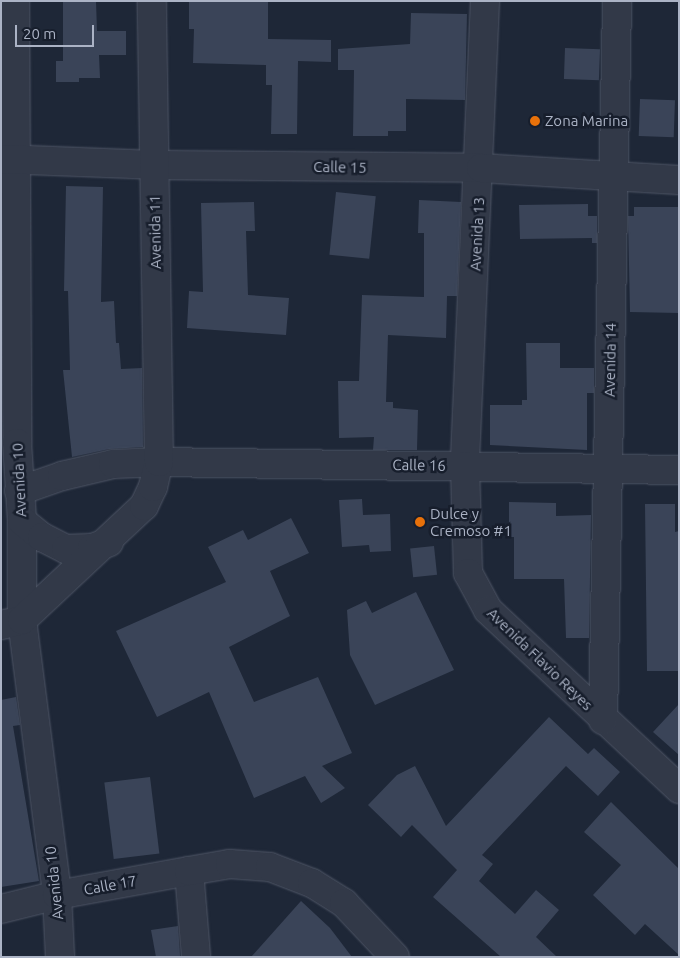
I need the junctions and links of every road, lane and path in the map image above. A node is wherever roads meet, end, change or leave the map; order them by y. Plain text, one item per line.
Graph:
1 (15, 1) edge
2 (152, 1) edge
3 (485, 1) edge
4 (617, 1) edge
5 (9, 159) edge
6 (154, 165) junction
7 (480, 168) junction
8 (614, 178) junction
9 (679, 180) edge
10 (158, 462) junction
11 (465, 466) junction
12 (608, 468) junction
13 (679, 470) edge
14 (19, 491) junction
15 (22, 521) junction
16 (109, 542) junction
17 (12, 623) edge
18 (603, 720) junction
19 (679, 789) edge
20 (189, 871) junction
21 (57, 895) junction
22 (1, 909) edge
23 (60, 957) edge
24 (196, 957) edge
25 (395, 957) edge

1 - 5 street, Avenida 10
2 - 6 street, Avenida 11
3 - 7 street, Avenida 13
4 - 8 street, Avenida 14
5 - 6 street, Calle 15
5 - 14 street, Avenida 10
6 - 7 street, Calle 15
6 - 10 street, Avenida 11
7 - 8 street, Calle 15
7 - 11 street, Avenida 13
8 - 9 street, Calle 15
8 - 12 street, Avenida 14
10 - 11 street, Calle 16
10 - 14 street, Calle 16
10 - 16 street
11 - 12 street, Calle 16
11 - 18 street, Avenida Flavio Reyes
12 - 13 street, Calle 16
12 - 18 street, Avenida 14
14 - 15 street, Avenida 10
15 - 16 street
15 - 17 street, Avenida 10
16 - 17 street
17 - 21 street, Avenida 10
18 - 19 street, Avenida Flavio Reyes
20 - 21 street, Calle 17
20 - 24 street
20 - 25 street, Calle 17
21 - 22 street, Calle 17
21 - 23 street, Avenida 10

